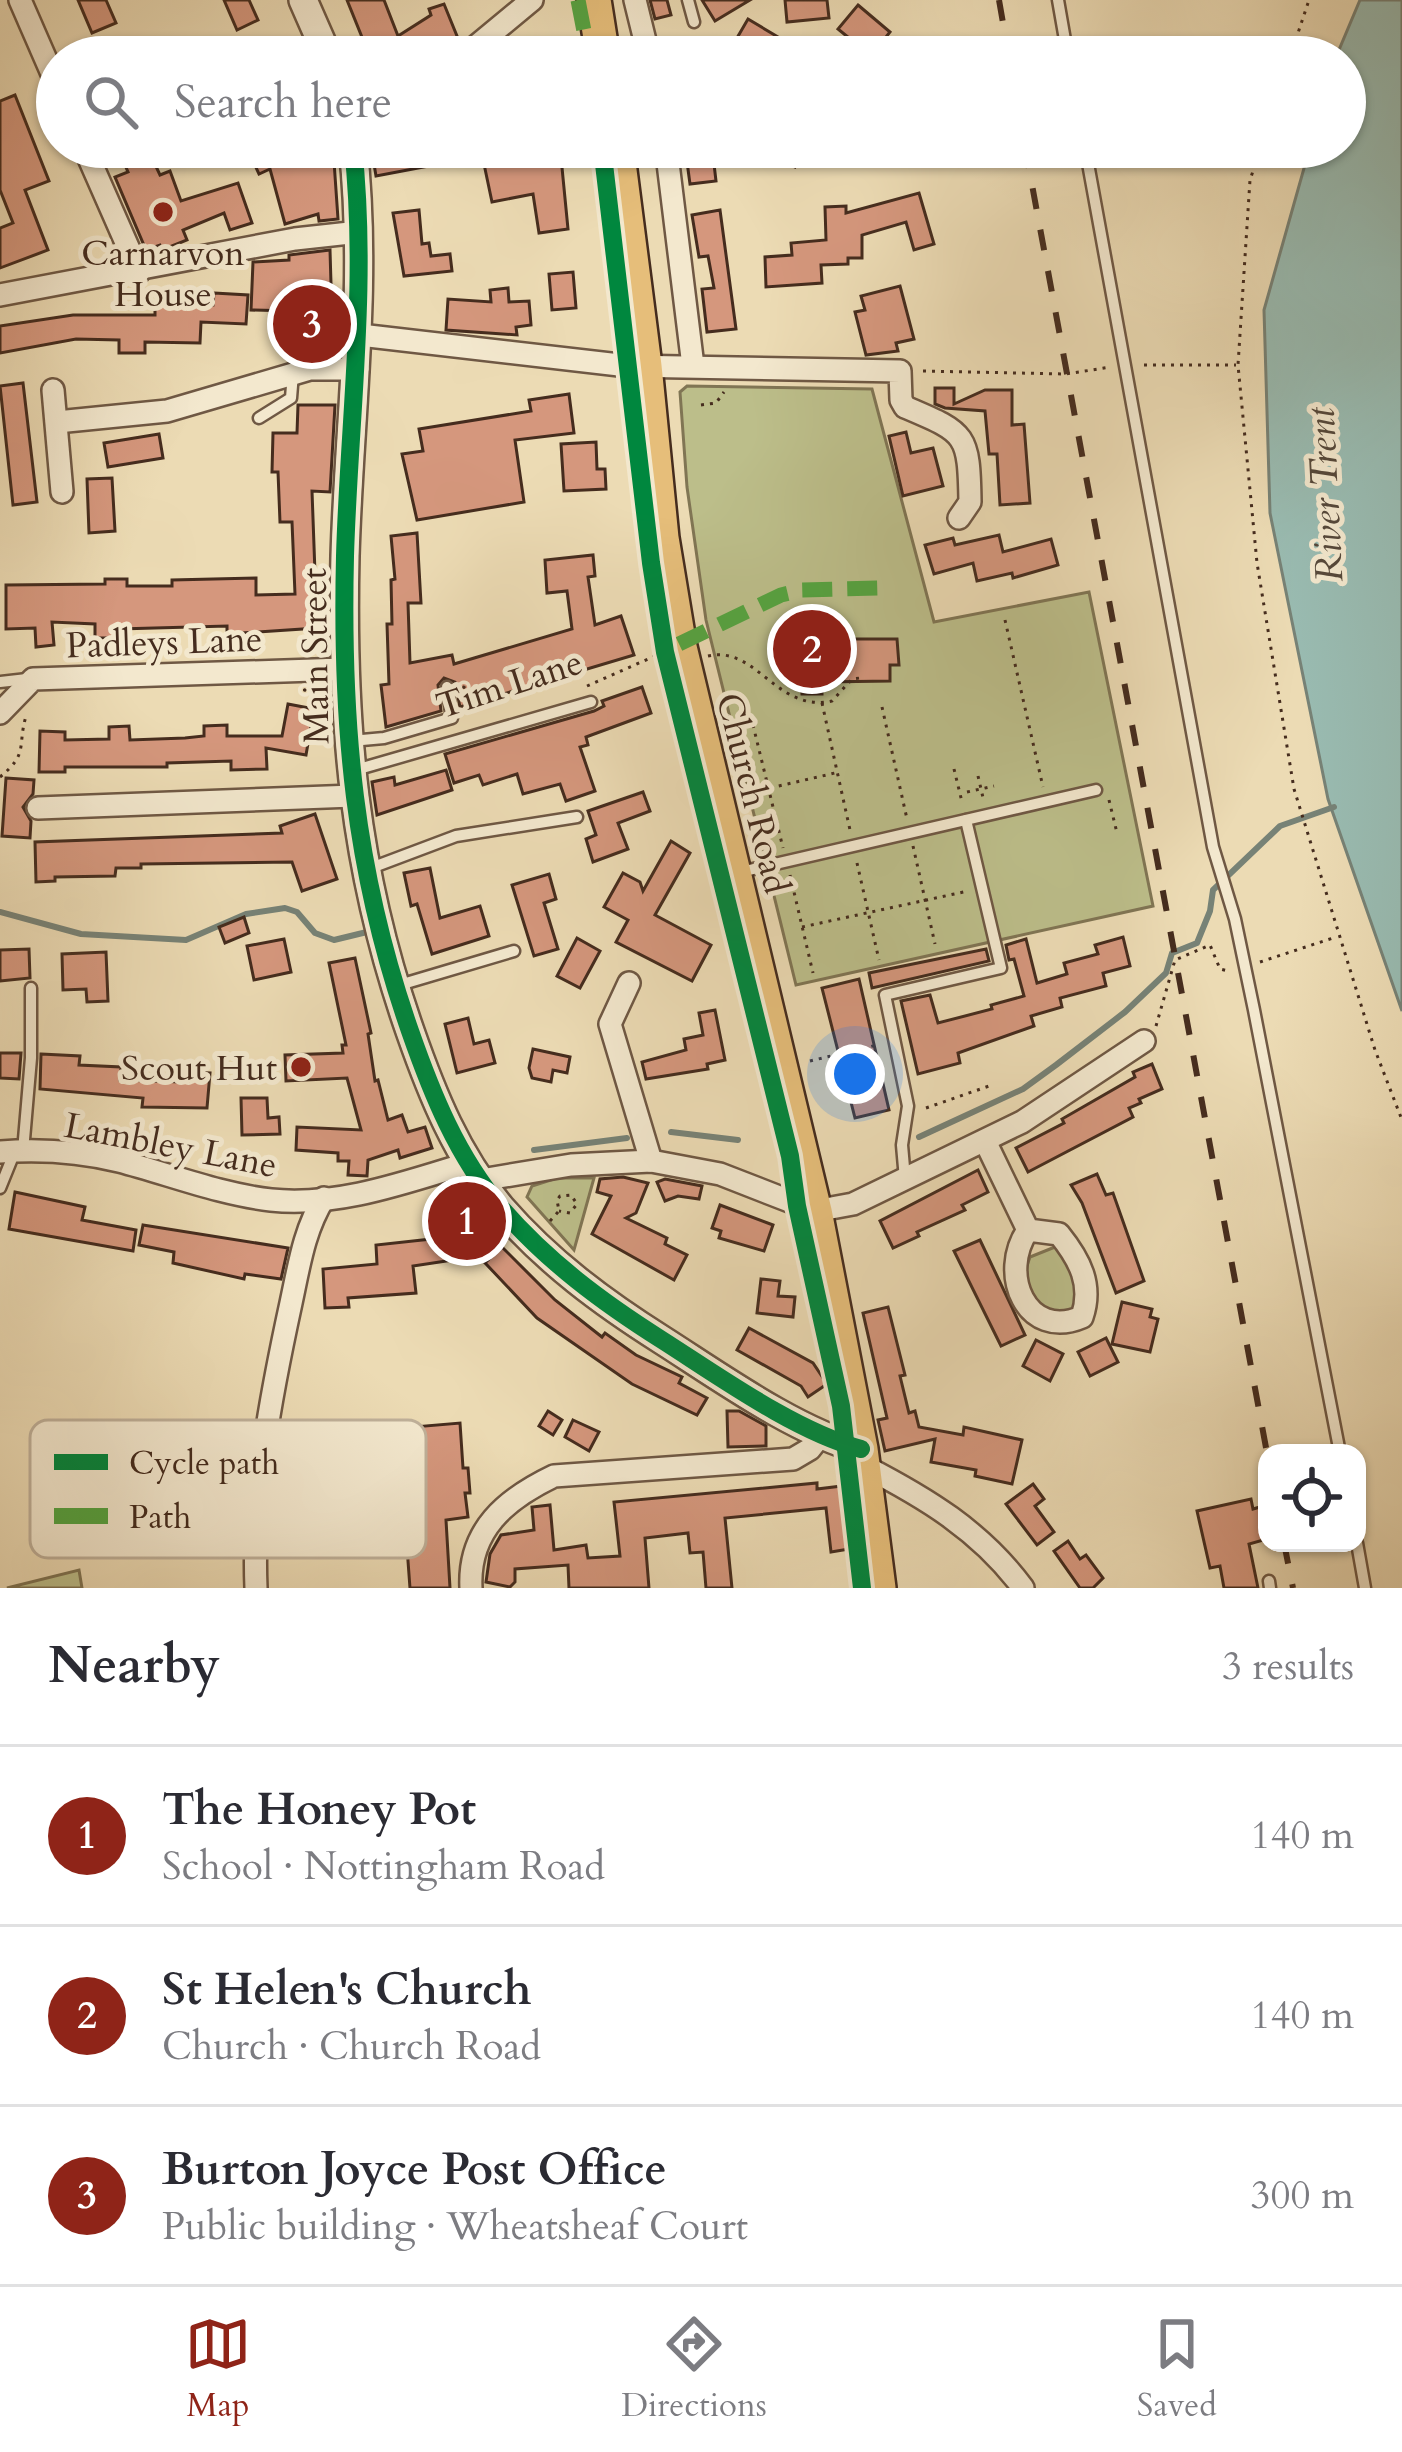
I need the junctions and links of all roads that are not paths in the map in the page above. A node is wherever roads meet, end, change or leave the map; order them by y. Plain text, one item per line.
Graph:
1 (20, 0) edge
2 (303, 0) edge
3 (532, 0) edge
4 (594, 0) edge
5 (635, 0) edge
6 (688, 0) edge
7 (1058, 0) edge
8 (694, 22) dead end
9 (319, 36) edge
10 (488, 36) edge
11 (600, 36) edge
12 (644, 36) edge
13 (1064, 36) edge
14 (36, 37) edge
15 (93, 168) edge
16 (354, 168) edge
17 (620, 168) edge
18 (668, 168) edge
19 (1089, 168) edge
20 (359, 232) junction
21 (139, 272) junction
22 (0, 295) edge
23 (359, 335) junction
24 (693, 365) junction
25 (646, 366) junction
26 (358, 369) junction
27 (293, 372) junction
28 (53, 390) dead end
29 (259, 418) dead end
30 (57, 422) junction
31 (62, 492) dead end
32 (959, 518) dead end
33 (344, 669) junction
34 (33, 679) junction
35 (0, 682) edge
36 (447, 687) dead end
37 (591, 702) dead end
38 (0, 713) edge
39 (348, 741) junction
40 (352, 784) junction
41 (1096, 790) road end
42 (38, 808) dead end
43 (577, 817) dead end
44 (966, 820) junction
45 (364, 871) junction
46 (733, 873) junction
47 (514, 951) dead end
48 (628, 983) dead end
49 (394, 987) junction
50 (31, 988) dead end
51 (1144, 1041) road end
52 (986, 1141) junction
53 (13, 1152) edge
54 (651, 1161) junction
55 (469, 1164) junction
56 (905, 1181) junction
57 (0, 1188) edge
58 (324, 1198) junction
59 (815, 1211) junction
60 (1028, 1230) junction
61 (270, 1420) edge
62 (823, 1434) junction
63 (1338, 1444) edge
64 (862, 1458) junction
65 (1359, 1552) edge
66 (255, 1558) edge
67 (256, 1588) edge
68 (471, 1588) edge
69 (879, 1588) edge
70 (1023, 1588) edge
71 (1365, 1588) edge

1 - 14 street
2 - 9 street
3 - 10 street
4 - 11 main road
5 - 12 street
6 - 8 lane
7 - 13 lane
15 - 21 street
16 - 20 street, Main Street
17 - 25 main road, Church Road
18 - 24 street
19 - 63 lane
20 - 21 street
20 - 23 street, Main Street
21 - 22 street
23 - 25 street
23 - 26 street, Main Street
24 - 25 street
24 - 32 street
25 - 46 main road, Church Road
26 - 27 street
26 - 33 street, Main Street
27 - 29 lane
27 - 30 street
28 - 30 street
30 - 31 street
33 - 34 street, Padleys Lane
33 - 39 street, Main Street
34 - 35 lane
34 - 38 street, Padleys Lane
36 - 39 lane
37 - 40 lane
39 - 40 street, Main Street
40 - 42 street
40 - 45 street, Main Street
41 - 44 lane
43 - 45 lane
44 - 46 lane
44 - 56 lane
45 - 49 street, Main Street
46 - 59 main road, Church Road
47 - 49 lane
48 - 54 street
49 - 55 street, Main Street
50 - 53 lane
51 - 52 street
52 - 56 street
52 - 60 street
53 - 57 lane
53 - 58 street, Lambley Lane
54 - 55 street, Lambley Lane
54 - 59 street, Lambley Lane
55 - 58 street, Lambley Lane
55 - 62 street, Main Street
56 - 59 street
58 - 61 street
59 - 64 main road, Church Road
60 - 60 street
62 - 64 street, Main Street
62 - 68 street
64 - 69 main road, Church Road
64 - 70 street
65 - 71 lane
66 - 67 street

